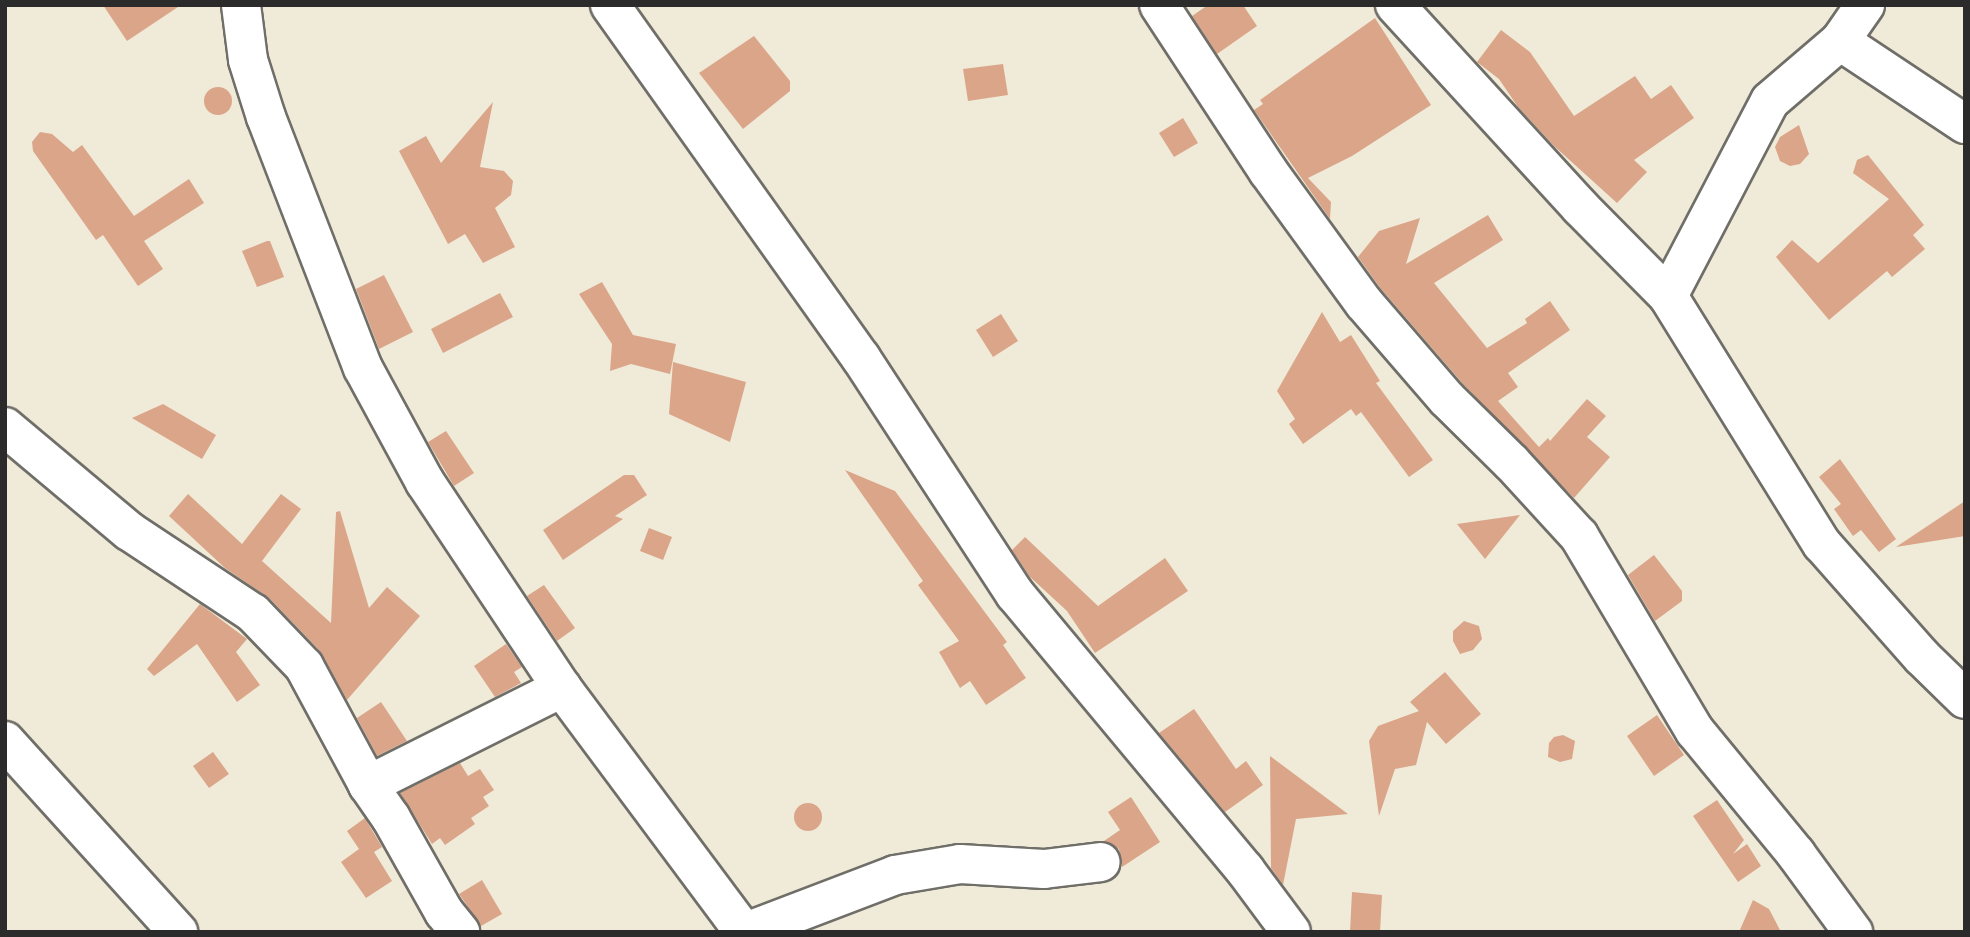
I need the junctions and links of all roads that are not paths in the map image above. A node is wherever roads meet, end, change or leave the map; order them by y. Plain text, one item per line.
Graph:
1 (241, 5) edge
2 (610, 5) edge
3 (1158, 5) edge
4 (1395, 5) edge
5 (1865, 5) edge
6 (1840, 41) junction
7 (1965, 124) edge
8 (1668, 296) junction
9 (5, 427) edge
10 (562, 688) junction
11 (1965, 699) edge
12 (5, 741) edge
13 (368, 785) junction
14 (1101, 862) dead end
15 (178, 932) edge
16 (460, 932) edge
17 (745, 932) edge
18 (1291, 932) edge
19 (1853, 932) edge

1 - 10 street
2 - 18 street
3 - 19 street
4 - 8 street
5 - 6 street
6 - 7 street
6 - 8 street
8 - 11 street
9 - 13 street
10 - 13 street
10 - 17 street
12 - 15 street
13 - 16 street
14 - 17 street

